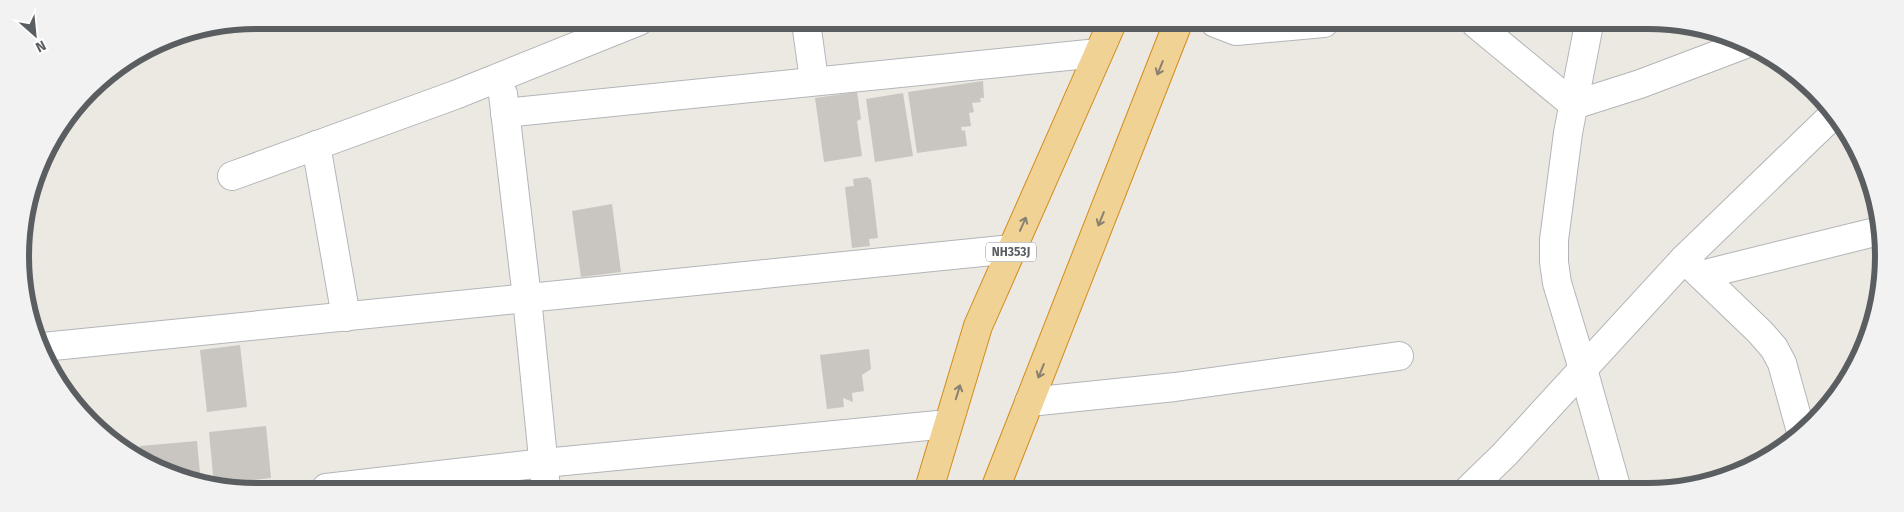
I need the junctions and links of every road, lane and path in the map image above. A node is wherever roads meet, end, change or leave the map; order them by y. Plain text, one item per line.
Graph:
1 (619, 29) edge
2 (807, 29) edge
3 (1109, 29) edge
4 (1176, 29) edge
5 (1231, 29) edge
6 (1258, 29) edge
7 (1482, 29) edge
8 (1588, 29) edge
9 (1738, 47) edge
10 (1098, 53) junction
11 (501, 76) junction
12 (814, 80) junction
13 (1574, 105) junction
14 (505, 113) junction
15 (1829, 119) edge
16 (316, 145) junction
17 (232, 176) dead end
18 (1874, 232) edge
19 (1012, 249) junction
20 (1693, 267) junction
21 (527, 298) junction
22 (346, 317) junction
23 (48, 347) edge
24 (1398, 356) dead end
25 (1583, 369) junction
26 (1028, 402) junction
27 (948, 424) junction
28 (1799, 426) edge
29 (545, 476) edge
30 (417, 483) edge
31 (931, 483) edge
32 (997, 483) edge
33 (1475, 483) edge
34 (1615, 483) edge

1 - 11 street
2 - 12 street
3 - 10 highway, NH353J
4 -> 26 highway
5 - 6 street
7 - 13 street
8 - 13 street
9 - 13 street
10 - 12 street
19 -> 10 highway, NH353J
11 - 14 street
11 - 16 street
12 - 14 street
13 - 25 street
14 - 21 street
15 - 20 street
16 - 17 street
16 - 22 street
18 - 20 street
19 - 21 street
27 -> 19 highway, NH353J
20 - 25 street
20 - 28 street
21 - 22 street
21 - 29 street
22 - 23 street
24 - 26 street
25 - 33 street
25 - 34 street
26 - 32 highway
27 - 29 street
27 - 31 highway, NH353J
29 - 30 street

